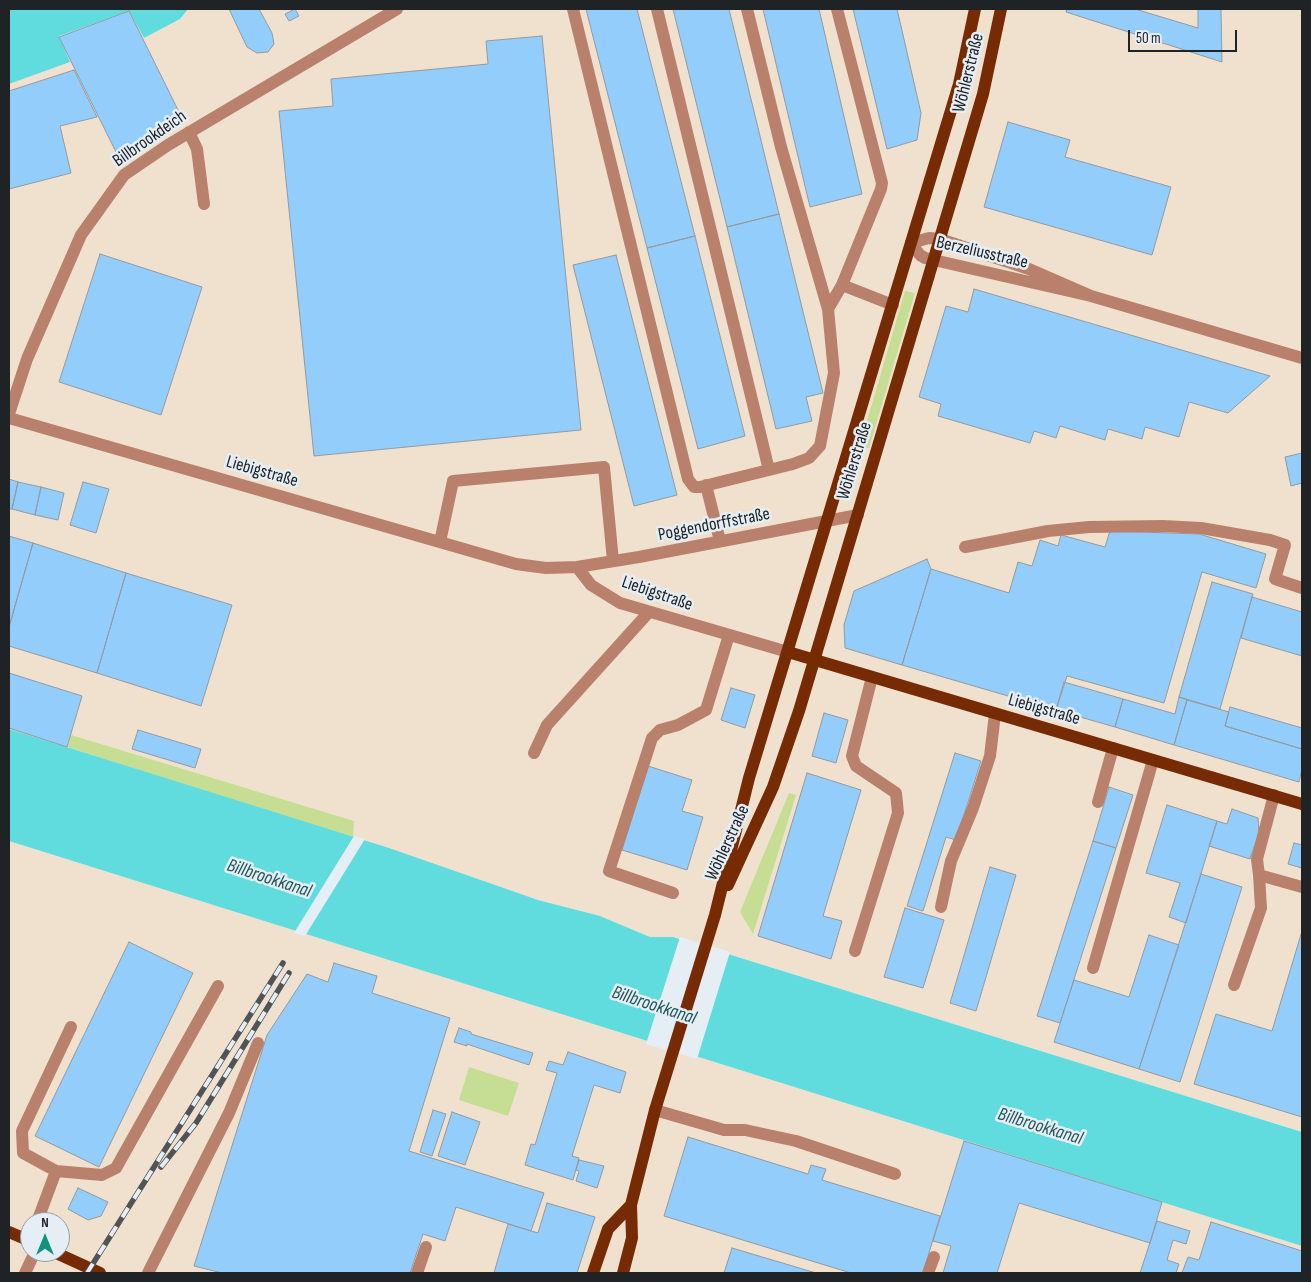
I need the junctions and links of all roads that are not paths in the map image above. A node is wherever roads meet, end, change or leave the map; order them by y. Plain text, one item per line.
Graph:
1 (397, 9) edge
2 (574, 9) edge
3 (657, 9) edge
4 (747, 9) edge
5 (837, 9) edge
6 (975, 9) edge
7 (1002, 9) edge
8 (189, 132) junction
9 (204, 204) dead end
10 (940, 239) junction
11 (911, 243) junction
12 (934, 260) junction
13 (842, 285) junction
14 (1091, 296) junction
15 (893, 305) junction
16 (828, 309) junction
17 (1302, 358) edge
18 (9, 414) edge
19 (9, 418) edge
20 (769, 470) junction
21 (706, 485) junction
22 (858, 515) junction
23 (828, 520) junction
24 (720, 541) junction
25 (440, 542) junction
26 (965, 547) dead end
27 (613, 561) junction
28 (577, 567) junction
29 (1302, 588) edge
30 (649, 612) junction
31 (729, 635) junction
32 (788, 652) junction
33 (814, 660) junction
34 (872, 677) junction
35 (995, 714) junction
36 (1113, 748) junction
37 (534, 753) dead end
38 (1153, 760) junction
39 (1274, 795) junction
40 (1098, 802) dead end
41 (1302, 804) edge
42 (1259, 876) junction
43 (1302, 887) edge
44 (673, 893) dead end
45 (941, 907) dead end
46 (715, 914) junction
47 (855, 950) dead end
48 (1093, 968) dead end
49 (1234, 985) dead end
50 (218, 986) dead end
51 (71, 1027) dead end
52 (258, 1043) dead end
53 (655, 1110) junction
54 (56, 1171) junction
55 (895, 1174) dead end
56 (631, 1205) junction
57 (41, 1212) edge
58 (426, 1247) dead end
59 (934, 1257) dead end
60 (70, 1259) edge
61 (100, 1273) edge
62 (148, 1273) edge
63 (417, 1273) edge
64 (593, 1273) edge
65 (624, 1273) edge
66 (928, 1273) edge

1 - 8 street, Billbrookdeich
2 - 21 street
3 - 20 street
4 - 16 street
5 - 13 street
6 - 11 main road, Wöhlerstraße
7 - 10 main road, Wöhlerstraße
8 - 9 street
8 - 18 street, Billbrookdeich
10 - 11 street, Berzeliusstraße
10 - 12 main road, Wöhlerstraße
10 - 14 street, Berzeliusstraße
11 - 12 street, Berzeliusstraße
11 - 15 main road, Wöhlerstraße
12 - 14 street, Berzeliusstraße
12 - 22 main road, Wöhlerstraße
13 - 15 street
13 - 16 street
14 - 17 street, Berzeliusstraße
15 - 23 main road, Wöhlerstraße
16 - 20 street
19 - 25 street, Liebigstraße
20 - 21 street
21 - 24 street
22 - 23 street, Poggendorffstraße
22 - 33 main road, Wöhlerstraße
23 - 24 street, Poggendorffstraße
23 - 32 main road, Wöhlerstraße
24 - 27 street, Poggendorffstraße
25 - 27 street
25 - 28 street, Liebigstraße
26 - 29 street
27 - 28 street, Poggendorffstraße
28 - 30 street, Liebigstraße
30 - 31 street, Liebigstraße
30 - 37 street
31 - 32 street, Liebigstraße
31 - 44 street
32 - 33 main road, Liebigstraße
32 - 46 main road, Wöhlerstraße
33 - 34 main road, Liebigstraße
33 - 46 main road, Wöhlerstraße
34 - 35 main road, Liebigstraße
34 - 47 street
35 - 36 main road, Liebigstraße
35 - 45 street
36 - 38 main road, Liebigstraße
36 - 40 street
38 - 39 main road, Liebigstraße
38 - 48 street
39 - 41 main road, Liebigstraße
39 - 42 street
42 - 43 street
42 - 49 street
46 - 53 main road, Wöhlerstraße
50 - 54 street
51 - 54 street
52 - 62 street
53 - 55 street
53 - 56 main road, Wöhlerstraße
54 - 57 street
56 - 64 main road, Wöhlerstraße
56 - 65 main road, Wöhlerstraße
58 - 63 street
59 - 66 street
60 - 61 main road

